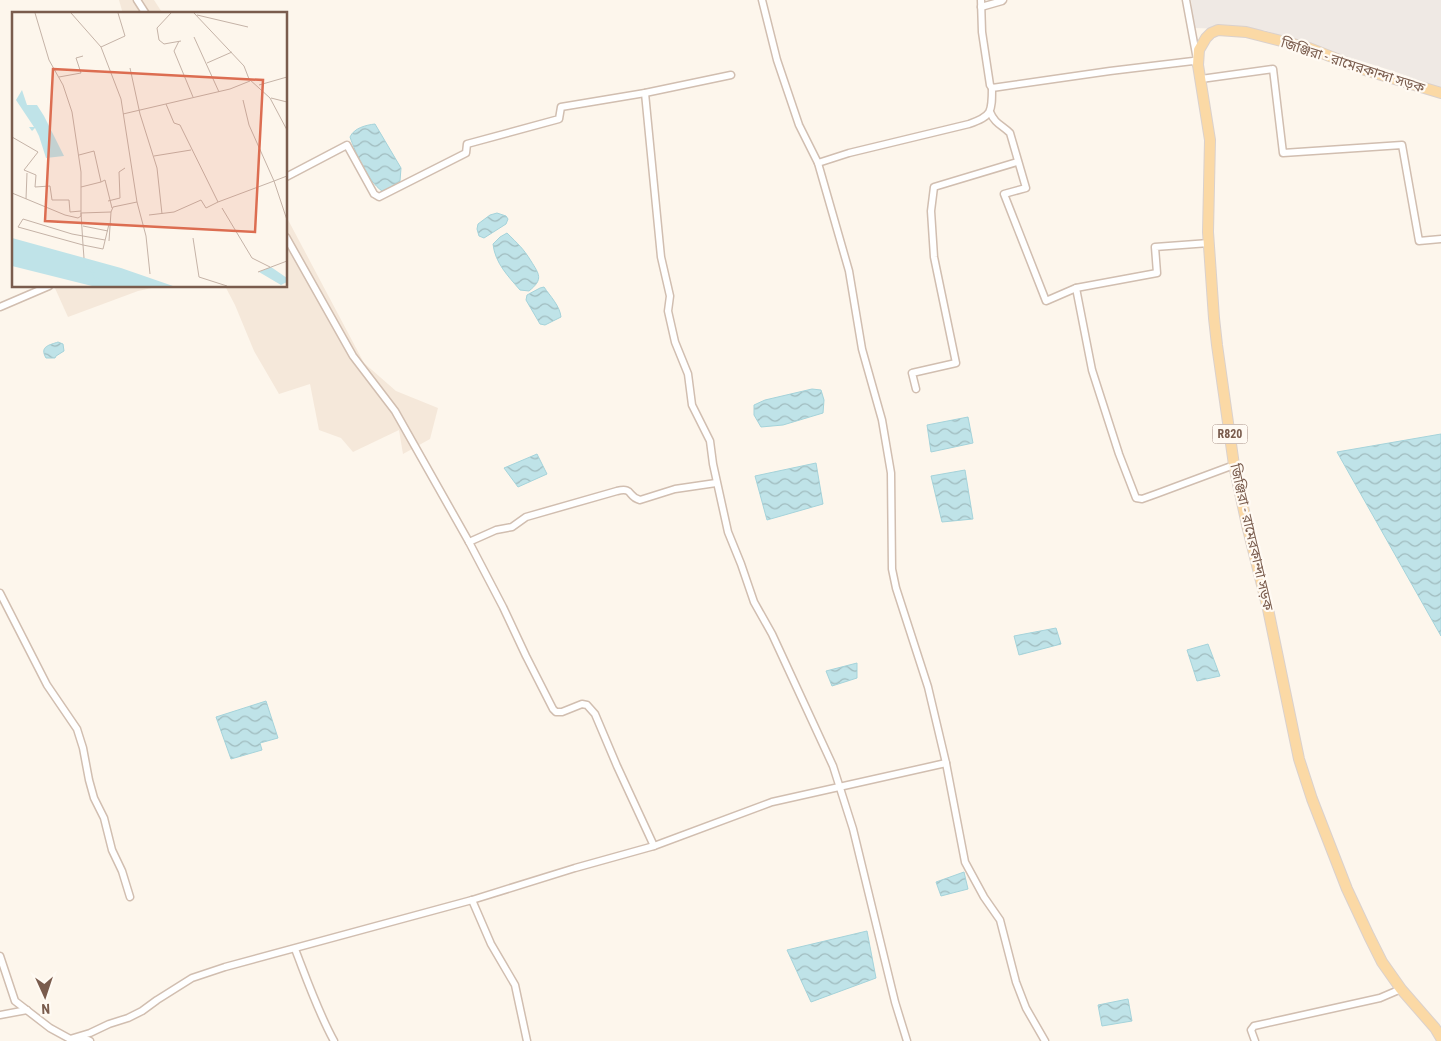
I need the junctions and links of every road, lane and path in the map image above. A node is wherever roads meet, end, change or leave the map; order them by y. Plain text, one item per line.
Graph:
1 (137, 0) edge
2 (762, 0) edge
3 (1003, 0) edge
4 (1186, 0) edge
5 (981, 3) edge
6 (145, 12) edge
7 (1198, 65) junction
8 (731, 75) dead end
9 (1201, 79) junction
10 (992, 88) junction
11 (645, 93) junction
12 (1441, 93) edge
13 (990, 112) junction
14 (1017, 162) junction
15 (818, 164) junction
16 (288, 176) edge
17 (1441, 239) edge
18 (288, 241) edge
19 (1209, 243) junction
20 (44, 288) edge
21 (1076, 288) junction
22 (0, 307) edge
23 (916, 389) dead end
24 (1234, 466) junction
25 (716, 483) junction
26 (469, 542) junction
27 (0, 593) edge
28 (946, 763) junction
29 (654, 846) junction
30 (130, 897) dead end
31 (472, 900) junction
32 (295, 949) junction
33 (0, 956) edge
34 (1400, 989) junction
35 (27, 1010) junction
36 (0, 1015) edge
37 (1441, 1038) edge
38 (70, 1039) junction
39 (90, 1041) edge
40 (334, 1041) edge
41 (527, 1041) edge
42 (907, 1041) edge
43 (1045, 1041) edge
44 (1255, 1041) edge

1 - 6 street
2 - 15 street
3 - 5 street
4 - 7 street
5 - 10 street
7 - 9 main road, জিঞ্জিরা - রামেরকান্দা সড়ক / R820
7 - 10 street
7 - 12 main road, জিঞ্জিরা - রামেরকান্দা সড়ক / R820
8 - 11 street
9 - 17 street
9 - 19 main road, জিঞ্জিরা - রামেরকান্দা সড়ক / R820
10 - 13 street
11 - 16 street
11 - 25 street
13 - 14 street
13 - 15 street
14 - 21 street
14 - 23 street
15 - 28 street
18 - 26 street
19 - 21 street
19 - 24 main road, জিঞ্জিরা - রামেরকান্দা সড়ক / R820
20 - 22 street
21 - 24 street
24 - 34 main road, জিঞ্জিরা - রামেরকান্দা সড়ক / R820
25 - 26 street
25 - 42 street
26 - 29 street
27 - 30 street
28 - 29 street
28 - 43 street
29 - 31 street
31 - 32 street
31 - 41 street
32 - 38 street
32 - 40 street
33 - 35 street
34 - 37 main road, জিঞ্জিরা - রামেরকান্দা সড়ক / R820
34 - 44 street
35 - 36 street
35 - 38 street
38 - 39 street

